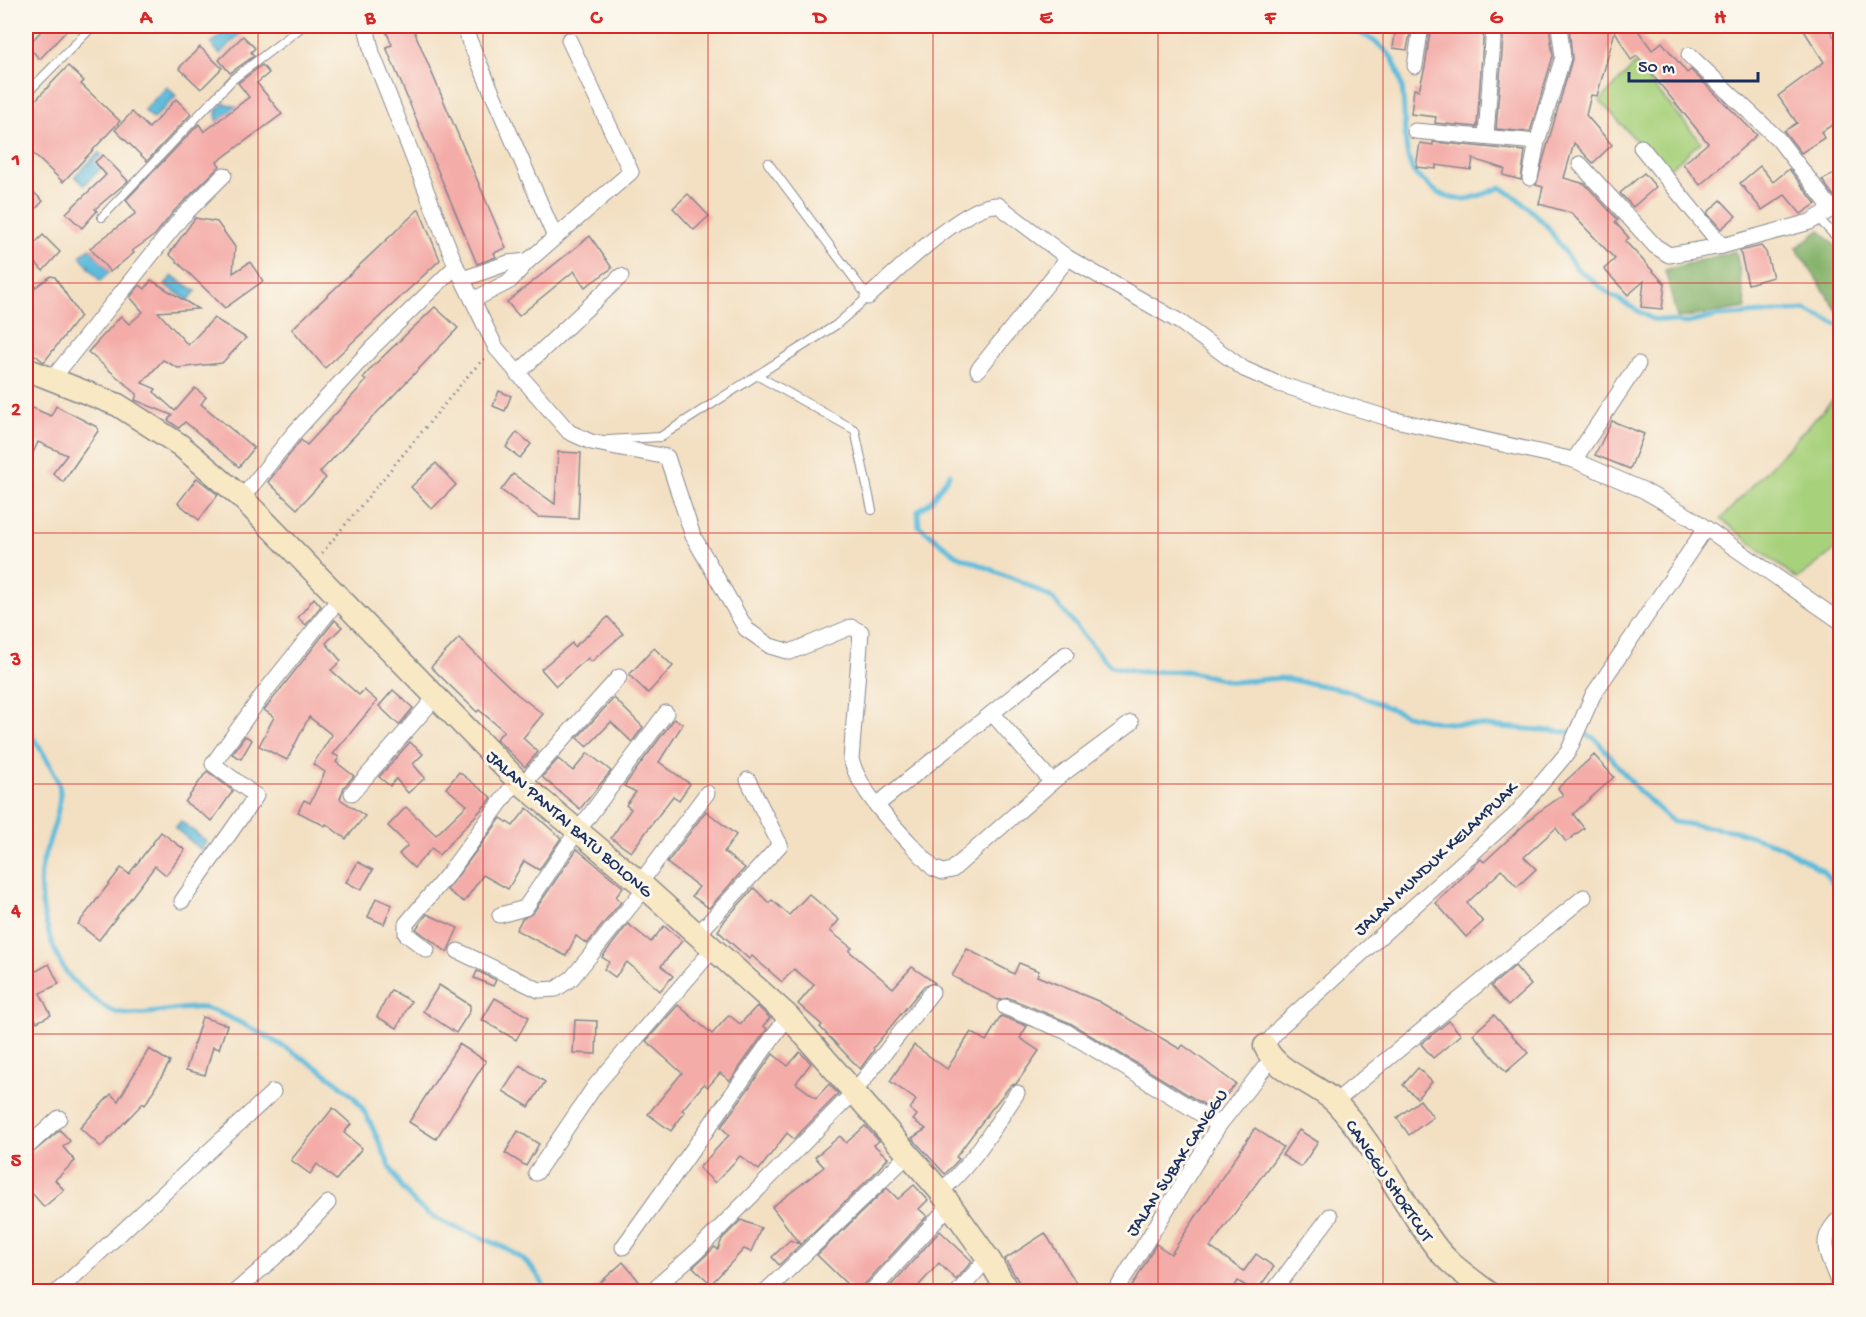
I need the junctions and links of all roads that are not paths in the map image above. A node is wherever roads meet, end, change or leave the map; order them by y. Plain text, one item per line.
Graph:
1 (93, 26) edge
2 (303, 26) edge
3 (366, 26) edge
4 (463, 26) edge
5 (1421, 26) edge
6 (1494, 26) edge
7 (1559, 26) edge
8 (1837, 26) edge
9 (1840, 31) edge
10 (570, 40) dead end
11 (1689, 55) dead end
12 (1415, 66) dead end
13 (26, 94) edge
14 (1415, 131) dead end
15 (1486, 136) junction
16 (1537, 142) junction
17 (1641, 147) dead end
18 (768, 163) dead end
19 (1580, 164) dead end
20 (224, 175) dead end
21 (1530, 178) dead end
22 (1836, 207) edge
23 (102, 217) dead end
24 (1818, 218) junction
25 (555, 237) junction
26 (1840, 241) edge
27 (1722, 246) junction
28 (1068, 258) junction
29 (528, 261) junction
30 (459, 273) junction
31 (621, 276) dead end
32 (868, 297) junction
33 (473, 300) junction
34 (1638, 364) dead end
35 (26, 369) edge
36 (978, 370) dead end
37 (517, 374) junction
38 (758, 376) junction
39 (52, 379) junction
40 (591, 441) junction
41 (1574, 460) junction
42 (242, 498) junction
43 (872, 510) dead end
44 (1705, 529) junction
45 (339, 599) junction
46 (1840, 621) edge
47 (1066, 654) dead end
48 (619, 677) dead end
49 (435, 698) junction
50 (666, 713) dead end
51 (992, 713) junction
52 (1131, 723) dead end
53 (748, 780) dead end
54 (519, 782) junction
55 (1052, 782) junction
56 (352, 793) dead end
57 (707, 794) dead end
58 (878, 804) junction
59 (577, 832) junction
60 (643, 886) junction
61 (1584, 897) dead end
62 (182, 901) dead end
63 (500, 915) dead end
64 (706, 941) junction
65 (427, 950) dead end
66 (458, 951) dead end
67 (932, 992) dead end
68 (1005, 1007) dead end
69 (788, 1016) junction
70 (1269, 1051) junction
71 (855, 1090) junction
72 (273, 1092) dead end
73 (1017, 1093) dead end
74 (1335, 1102) junction
75 (59, 1118) dead end
76 (1220, 1125) junction
77 (26, 1148) edge
78 (910, 1153) junction
79 (536, 1173) dead end
80 (945, 1198) junction
81 (328, 1203) dead end
82 (1329, 1216) dead end
83 (1840, 1218) edge
84 (623, 1246) dead end
85 (990, 1261) junction
86 (656, 1287) dead end
87 (57, 1292) edge
88 (236, 1292) edge
89 (765, 1292) edge
90 (871, 1292) edge
91 (958, 1292) edge
92 (1008, 1292) edge
93 (1115, 1292) edge
94 (1273, 1292) edge
95 (1488, 1292) edge
96 (1835, 1292) edge

1 - 13 lane
2 - 23 lane
3 - 30 street
4 - 25 street
5 - 12 street
6 - 15 street
7 - 16 street
8 - 9 street
10 - 25 street
11 - 22 street
14 - 15 street
15 - 16 street
16 - 21 street
17 - 27 street
18 - 32 lane
19 - 27 street
20 - 39 street
22 - 24 street
24 - 26 lane
24 - 27 street
25 - 29 street
28 - 32 street
28 - 36 street
28 - 41 street
29 - 30 street
29 - 33 street
30 - 33 street
30 - 42 street
31 - 37 street
32 - 38 lane
33 - 37 street
34 - 41 street
35 - 39 street, JALAN PANTAI BATU BOLONG
37 - 40 street
38 - 40 lane
38 - 43 lane
39 - 42 street, JALAN PANTAI BATU BOLONG
40 - 58 street
41 - 44 street
42 - 45 street, JALAN PANTAI BATU BOLONG
44 - 46 street
44 - 70 street, JALAN MUNDUK KELAMPUAK
45 - 49 street, JALAN PANTAI BATU BOLONG
45 - 62 street
47 - 51 street
48 - 54 street
49 - 54 street, JALAN PANTAI BATU BOLONG
49 - 56 street
50 - 59 street
51 - 55 street
51 - 58 street
52 - 55 street
53 - 64 street
54 - 59 street, JALAN PANTAI BATU BOLONG
54 - 65 street
55 - 58 street
57 - 60 street
59 - 60 street, JALAN PANTAI BATU BOLONG
59 - 63 street
60 - 64 street, JALAN PANTAI BATU BOLONG
60 - 66 street
61 - 74 street
64 - 69 street, JALAN PANTAI BATU BOLONG
64 - 79 street
67 - 71 street
68 - 76 street
69 - 71 street, JALAN PANTAI BATU BOLONG
69 - 84 street
70 - 74 street, CANGGU SHORTCUT
70 - 76 street, JALAN SUBAK CANGGU
71 - 78 street, JALAN PANTAI BATU BOLONG
71 - 86 street
72 - 87 street
73 - 80 street
74 - 95 street, CANGGU SHORTCUT
75 - 77 street
76 - 93 street, JALAN SUBAK CANGGU
78 - 80 street, JALAN PANTAI BATU BOLONG
78 - 89 street
80 - 85 street, JALAN PANTAI BATU BOLONG
80 - 90 street
81 - 88 street
82 - 94 street
83 - 96 street
85 - 91 street
85 - 92 street, JALAN PANTAI BATU BOLONG

